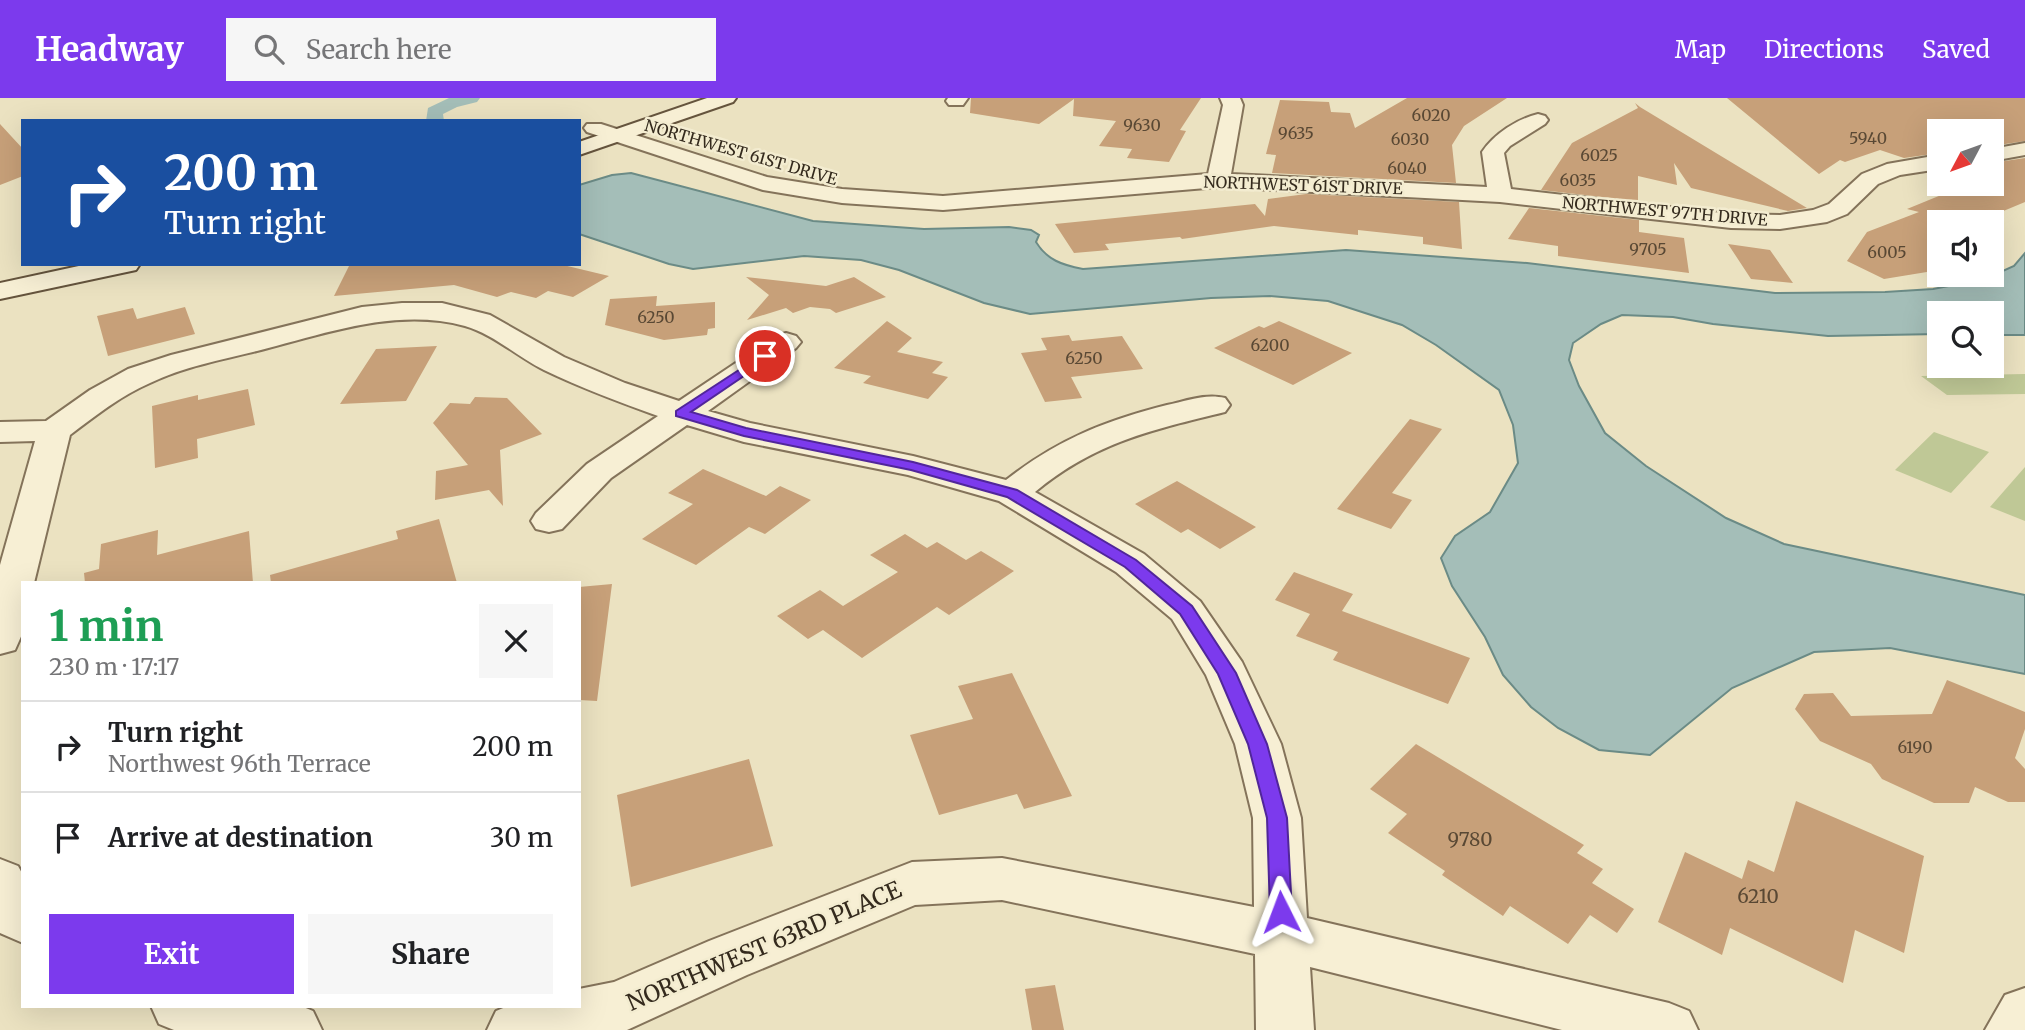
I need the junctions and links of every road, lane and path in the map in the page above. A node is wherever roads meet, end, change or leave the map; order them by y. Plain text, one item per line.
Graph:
1 (682, 98) edge
2 (726, 98) edge
3 (1230, 98) edge
4 (1538, 120) dead end
5 (651, 126) junction
6 (622, 128) junction
7 (587, 131) edge
8 (581, 148) edge
9 (2025, 149) edge
10 (2004, 153) edge
11 (1927, 164) edge
12 (1218, 180) junction
13 (1500, 195) junction
14 (1023, 198) junction
15 (28, 266) edge
16 (118, 266) edge
17 (0, 272) edge
18 (0, 291) edge
19 (786, 342) dead end
20 (1214, 405) dead end
21 (681, 413) junction
22 (54, 431) junction
23 (0, 432) edge
24 (1012, 494) junction
25 (549, 521) dead end
26 (0, 640) edge
27 (0, 881) edge
28 (21, 918) edge
29 (1282, 936) junction
30 (186, 1008) edge
31 (2025, 1014) edge
32 (619, 1018) edge
33 (293, 1030) edge
34 (516, 1030) edge
35 (1257, 1030) edge
36 (1285, 1030) edge
37 (1669, 1030) edge
38 (2014, 1030) edge

1 - 6 street
2 - 5 street
3 - 12 street
4 - 13 street
5 - 6 street, NORTHWEST 61ST DRIVE
5 - 14 street, NORTHWEST 61ST DRIVE
6 - 7 street, NORTHWEST 61ST DRIVE
6 - 8 street
6 - 14 street, NORTHWEST 61ST DRIVE
9 - 10 street
11 - 13 street, NORTHWEST 97TH DRIVE
12 - 13 street, NORTHWEST 61ST DRIVE
12 - 14 street, NORTHWEST 61ST DRIVE
15 - 17 street
16 - 18 street
19 - 21 street
20 - 24 street
21 - 22 street
21 - 24 street
21 - 25 street
22 - 23 street
22 - 26 street
24 - 29 street
27 - 28 street
29 - 32 street, NORTHWEST 63RD PLACE
29 - 35 street
29 - 36 street
29 - 37 street, NORTHWEST 63RD PLACE
30 - 33 street
31 - 38 street
32 - 34 street, NORTHWEST 63RD PLACE

